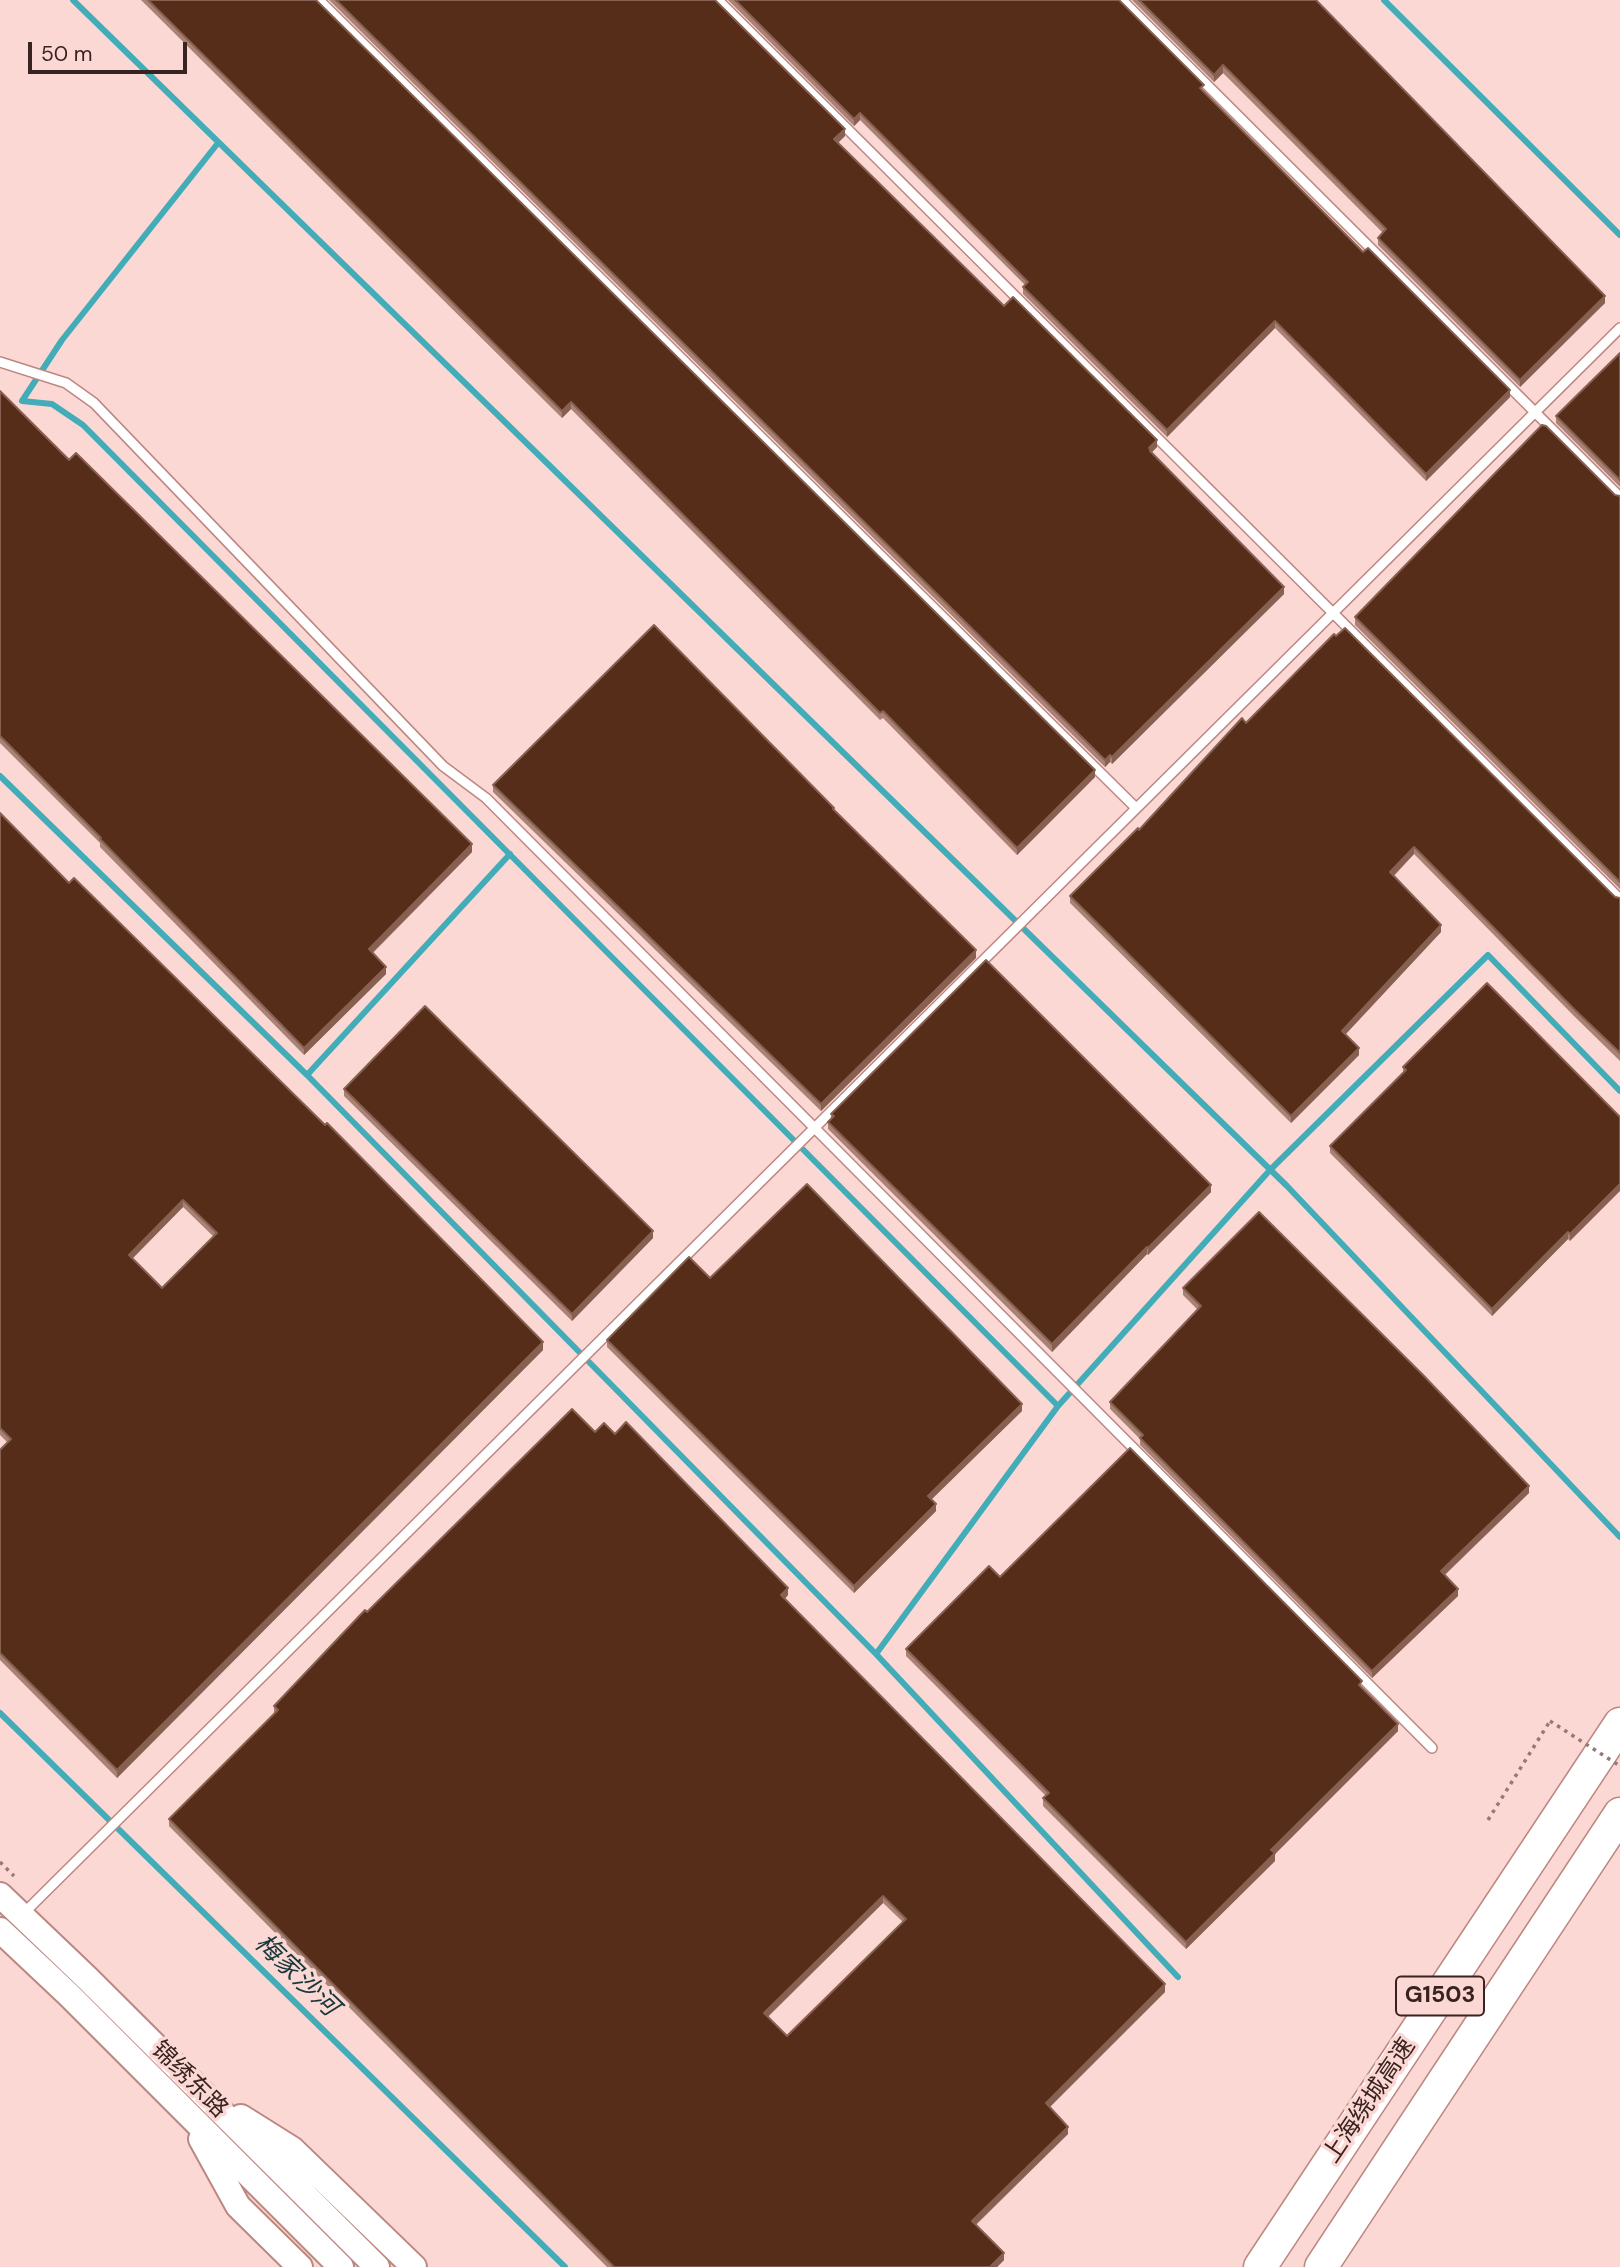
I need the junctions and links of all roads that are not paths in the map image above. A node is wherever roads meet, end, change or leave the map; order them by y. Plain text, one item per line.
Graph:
1 (319, 0) edge
2 (718, 0) edge
3 (1122, 0) edge
4 (1620, 328) edge
5 (0, 362) edge
6 (1535, 412) junction
7 (1620, 497) edge
8 (1333, 614) junction
9 (1136, 808) junction
10 (1620, 899) edge
11 (815, 1128) junction
12 (1620, 1724) edge
13 (1432, 1748) dead end
14 (1620, 1814) edge
15 (0, 1895) edge
16 (22, 1916) junction
17 (2, 1935) edge
18 (203, 2093) junction
19 (185, 2111) junction
20 (300, 2267) edge
21 (341, 2267) edge
22 (377, 2267) edge
23 (414, 2267) edge
24 (1260, 2267) edge
25 (1321, 2267) edge

1 - 9 lane
2 - 8 lane
3 - 6 lane
4 - 6 lane
5 - 11 lane
6 - 7 lane
6 - 8 lane
8 - 9 lane
8 - 10 lane
9 - 11 lane
11 - 13 lane
11 - 16 lane
12 - 24 highway, 上海绕城高速 / G1503
14 - 25 highway, 上海绕城高速 / G1503
15 - 16 main road, 锦绣东路
16 - 17 lane
16 - 18 main road, 锦绣东路
17 - 19 main road, 锦绣东路
18 - 22 main road, 锦绣东路
18 - 23 main road
19 - 20 main road
19 - 21 main road, 锦绣东路

